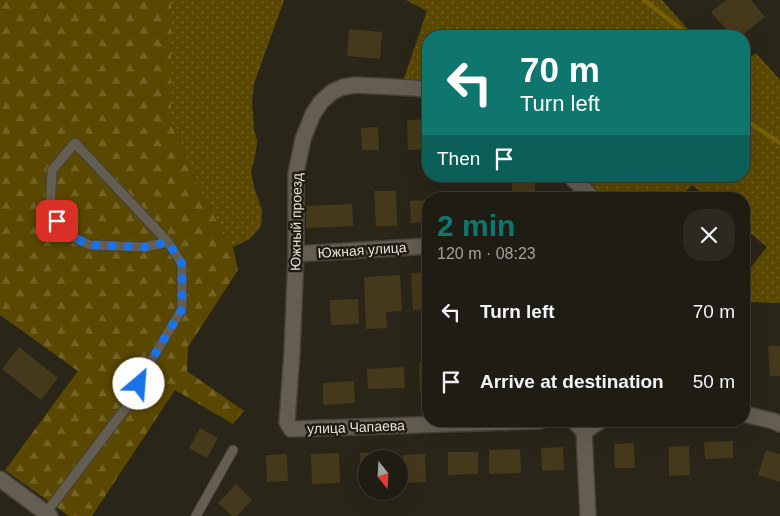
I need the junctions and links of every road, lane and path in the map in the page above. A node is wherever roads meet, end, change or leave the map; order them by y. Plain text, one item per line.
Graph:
1 (422, 90) edge
2 (576, 182) edge
3 (587, 192) edge
4 (168, 242) junction
5 (422, 246) edge
6 (296, 254) junction
7 (750, 415) edge
8 (780, 424) edge
9 (422, 425) edge
10 (579, 427) edge
11 (291, 429) joint
12 (233, 450) dead end
13 (0, 479) edge
14 (48, 515) edge
15 (196, 516) edge
16 (588, 516) edge

1 - 6 street, Южный проезд
2 - 3 street
4 - 4 lane
4 - 14 lane
5 - 6 street, Южная улица
6 - 11 street, Южный проезд
7 - 8 street
9 - 11 street, улица Чапаева
10 - 16 street
12 - 15 lane
13 - 14 street

